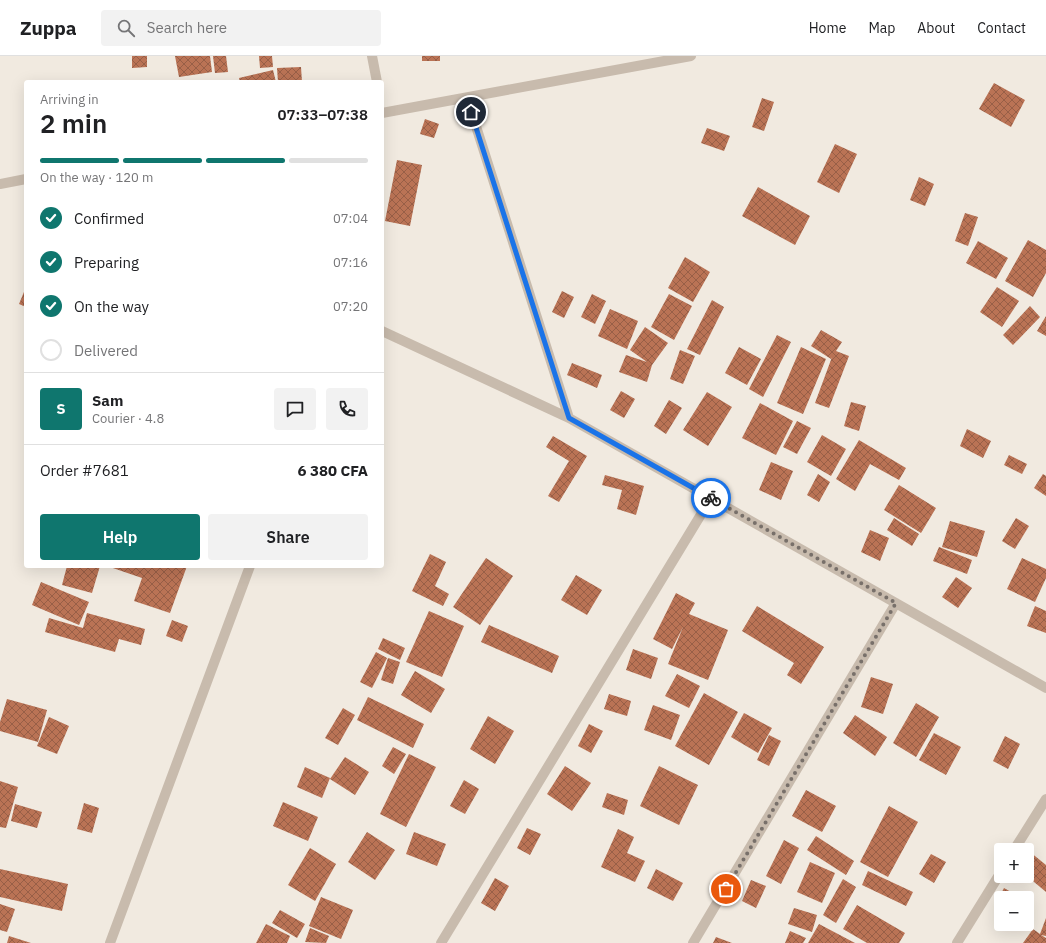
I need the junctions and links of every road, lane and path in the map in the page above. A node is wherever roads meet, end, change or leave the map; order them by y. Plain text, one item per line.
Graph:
1 (372, 56) edge
2 (691, 56) edge
3 (377, 80) edge
4 (467, 98) junction
5 (384, 113) edge
6 (24, 179) edge
7 (0, 184) edge
8 (384, 332) edge
9 (569, 418) junction
10 (710, 498) junction
11 (249, 568) edge
12 (896, 603) junction
13 (1046, 688) edge
14 (1046, 799) edge
15 (1018, 843) edge
16 (994, 883) edge
17 (110, 943) edge
18 (441, 943) edge
19 (694, 943) edge
20 (957, 943) edge

1 - 3 street
2 - 4 street
4 - 5 street
4 - 9 street
6 - 7 street
8 - 9 street
9 - 10 street
10 - 12 street
10 - 18 street
11 - 17 street
12 - 13 street
12 - 19 street
14 - 15 street
16 - 20 street

